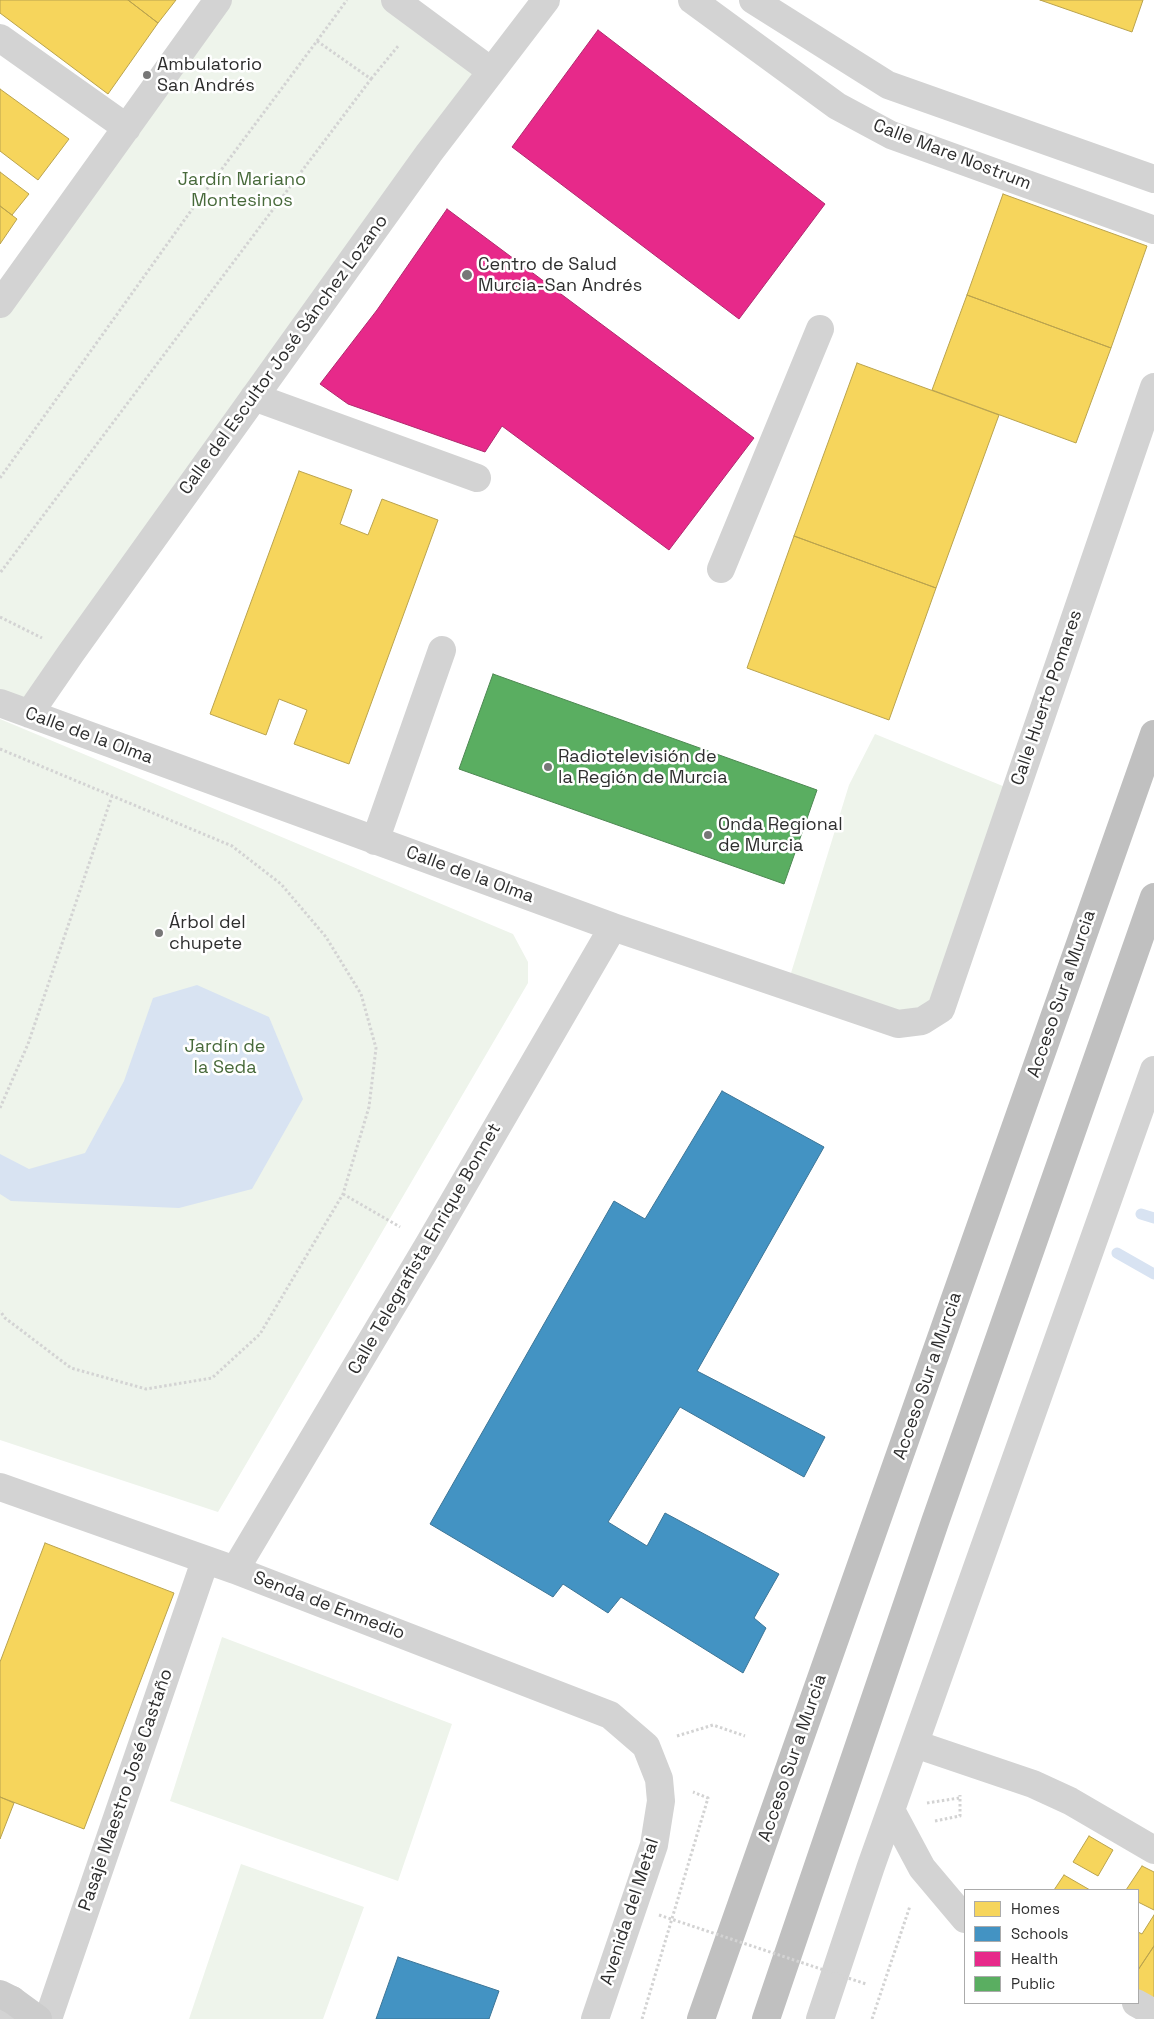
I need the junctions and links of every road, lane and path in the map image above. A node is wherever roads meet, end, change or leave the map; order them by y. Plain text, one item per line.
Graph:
1 (218, 0) edge
2 (348, 0) edge
3 (395, 0) edge
4 (546, 0) edge
5 (692, 0) edge
6 (753, 0) edge
7 (420, 18) junction
8 (0, 38) edge
9 (317, 41) junction
10 (491, 72) junction
11 (371, 79) junction
12 (126, 128) junction
13 (1154, 179) edge
14 (1154, 230) edge
15 (0, 304) edge
16 (820, 330) dead end
17 (1154, 387) edge
18 (254, 398) junction
19 (0, 478) edge
20 (477, 478) dead end
21 (721, 569) dead end
22 (0, 573) edge
23 (0, 617) edge
24 (442, 650) dead end
25 (71, 653) junction
26 (0, 703) edge
27 (29, 714) junction
28 (1154, 734) edge
29 (0, 749) edge
30 (112, 796) junction
31 (376, 841) junction
32 (1154, 897) edge
33 (612, 927) junction
34 (941, 1009) joint
35 (1154, 1070) edge
36 (0, 1108) edge
37 (343, 1194) junction
38 (429, 1244) junction
39 (0, 1310) edge
40 (0, 1488) edge
41 (205, 1561) junction
42 (235, 1570) junction
43 (712, 1725) dead end
44 (746, 1736) dead end
45 (915, 1744) junction
46 (646, 1746) joint
47 (959, 1798) dead end
48 (924, 1804) dead end
49 (891, 1810) junction
50 (1154, 1850) edge
51 (922, 1868) junction
52 (659, 1915) dead end
53 (964, 1918) edge
54 (866, 1984) dead end
55 (5, 2004) edge
56 (1138, 2004) edge
57 (1154, 2013) edge
58 (38, 2019) edge
59 (48, 2019) edge
60 (595, 2019) edge
61 (701, 2019) edge
62 (766, 2019) edge
63 (820, 2019) edge
64 (872, 2019) edge

1 - 12 street
2 - 9 path
3 - 7 street
4 - 10 street, Calle del Escultor José Sánchez Lozano
5 - 14 street, Calle Mare Nostrum
6 - 13 street
7 - 10 street
7 - 11 path
8 - 12 street
9 - 11 path
9 - 19 path
10 - 18 street, Calle del Escultor José Sánchez Lozano
11 - 22 path
12 - 15 street
16 - 21 street
17 - 34 street, Calle Huerto Pomares
18 - 20 street
18 - 25 street, Calle del Escultor José Sánchez Lozano
23 - 25 path
24 - 31 street
25 - 27 street, Calle del Escultor José Sánchez Lozano
26 - 27 street, Calle de la Olma
27 - 31 street, Calle de la Olma
28 - 61 highway, Acceso Sur a Murcia
29 - 30 path
30 - 36 path
30 - 37 path
31 - 33 street, Calle de la Olma
32 - 62 highway
33 - 34 street, Calle de la Olma
33 - 38 street, Calle Telegrafista Enrique Bonnet
35 - 45 street
37 - 38 path
37 - 39 path
38 - 42 street, Calle Telegrafista Enrique Bonnet
40 - 41 street, Senda de Enmedio
41 - 42 street, Senda de Enmedio
41 - 59 street, Pasaje Maestro José Castaño
42 - 46 street, Senda de Enmedio
43 - 44 path
45 - 49 street
45 - 50 street
46 - 60 street, Avenida del Metal
47 - 48 path
49 - 51 street
49 - 63 street
51 - 53 street
51 - 64 path
52 - 54 path, bridge
55 - 58 main road
56 - 57 street

